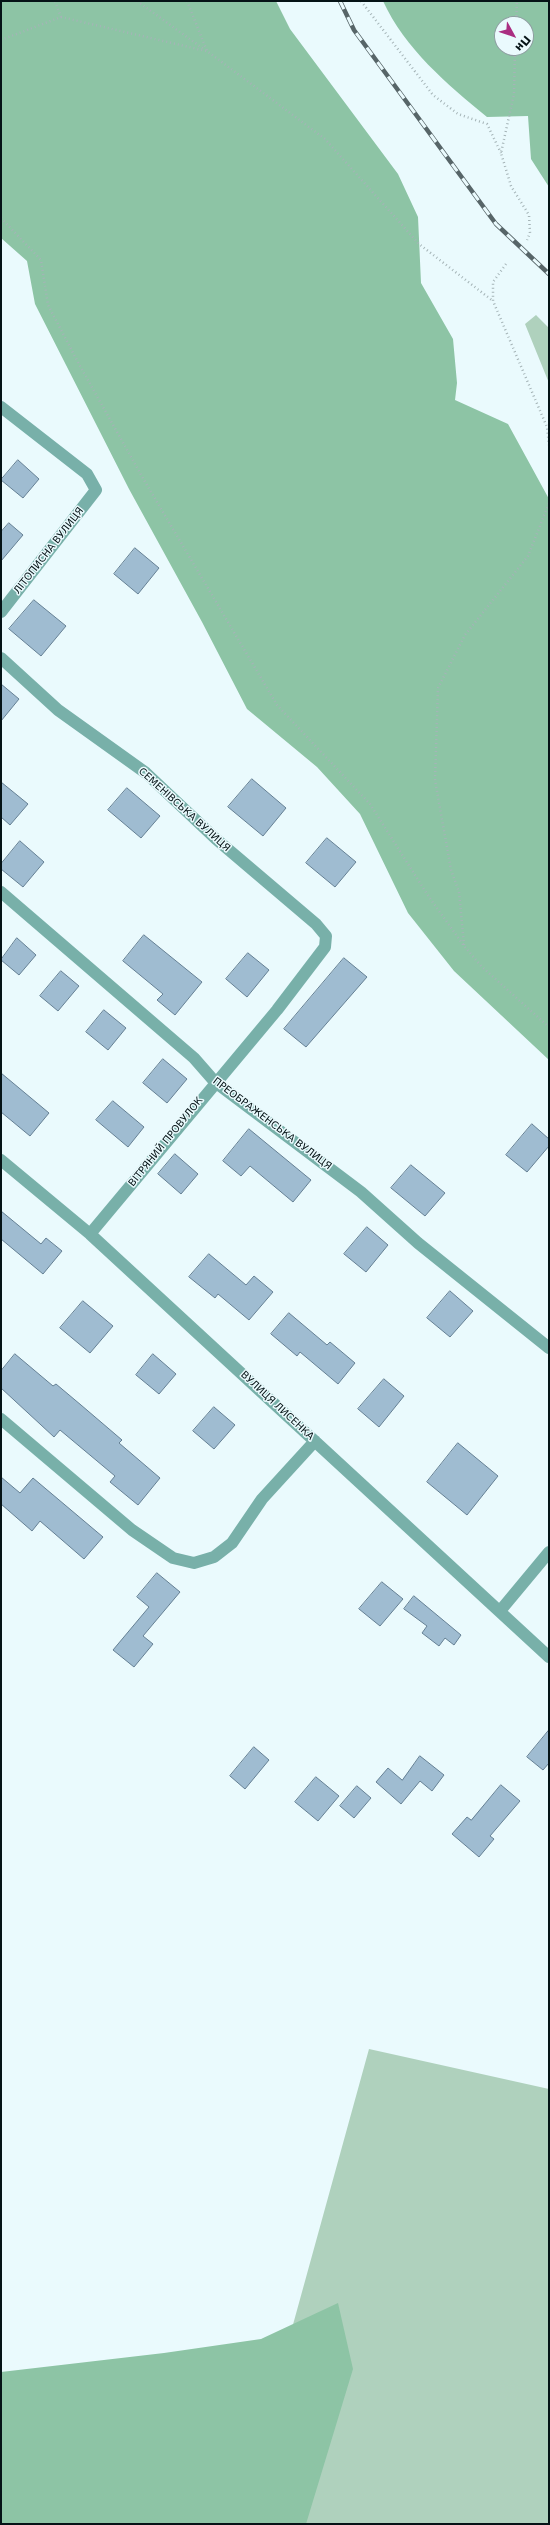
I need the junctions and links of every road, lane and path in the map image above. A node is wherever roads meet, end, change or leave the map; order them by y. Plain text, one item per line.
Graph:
1 (55, 1) edge
2 (137, 1) edge
3 (187, 1) edge
4 (361, 1) edge
5 (516, 1) edge
6 (516, 16) edge
7 (61, 17) junction
8 (1, 40) edge
9 (207, 51) junction
10 (515, 56) edge
11 (501, 153) junction
12 (1, 218) edge
13 (527, 240) dead end
14 (506, 264) dead end
15 (493, 301) junction
16 (1, 407) edge
17 (549, 445) edge
18 (549, 503) edge
19 (1, 612) edge
20 (1, 658) edge
21 (1, 892) edge
22 (326, 936) joint
23 (464, 946) junction
24 (549, 1027) edge
25 (215, 1082) junction
26 (1, 1160) edge
27 (90, 1234) junction
28 (549, 1348) edge
29 (1, 1419) edge
30 (315, 1441) junction
31 (549, 1552) edge
32 (500, 1611) junction
33 (549, 1657) edge

1 - 7 path
2 - 9 path
3 - 9 path
4 - 11 path
5 - 6 path
7 - 8 path
7 - 9 path
9 - 15 path
10 - 11 path
11 - 13 path
12 - 23 path
14 - 15 path
15 - 17 path
16 - 19 street, ЛІТОПИСНА ВУЛИЦЯ
18 - 23 path
20 - 22 street, СЕМЕНІВСЬКА ВУЛИЦЯ
21 - 25 street, ПРЕОБРАЖЕНСЬКА ВУЛИЦЯ
22 - 25 street, ВІТРЯНИЙ ПРОВУЛОК
23 - 24 path
25 - 27 street, ВІТРЯНИЙ ПРОВУЛОК
25 - 28 street, ПРЕОБРАЖЕНСЬКА ВУЛИЦЯ
26 - 27 street, ВУЛИЦЯ ЛИСЕНКА
27 - 30 street, ВУЛИЦЯ ЛИСЕНКА
29 - 30 street
30 - 32 street, ВУЛИЦЯ ЛИСЕНКА
31 - 32 street
32 - 33 street, ВУЛИЦЯ ЛИСЕНКА

